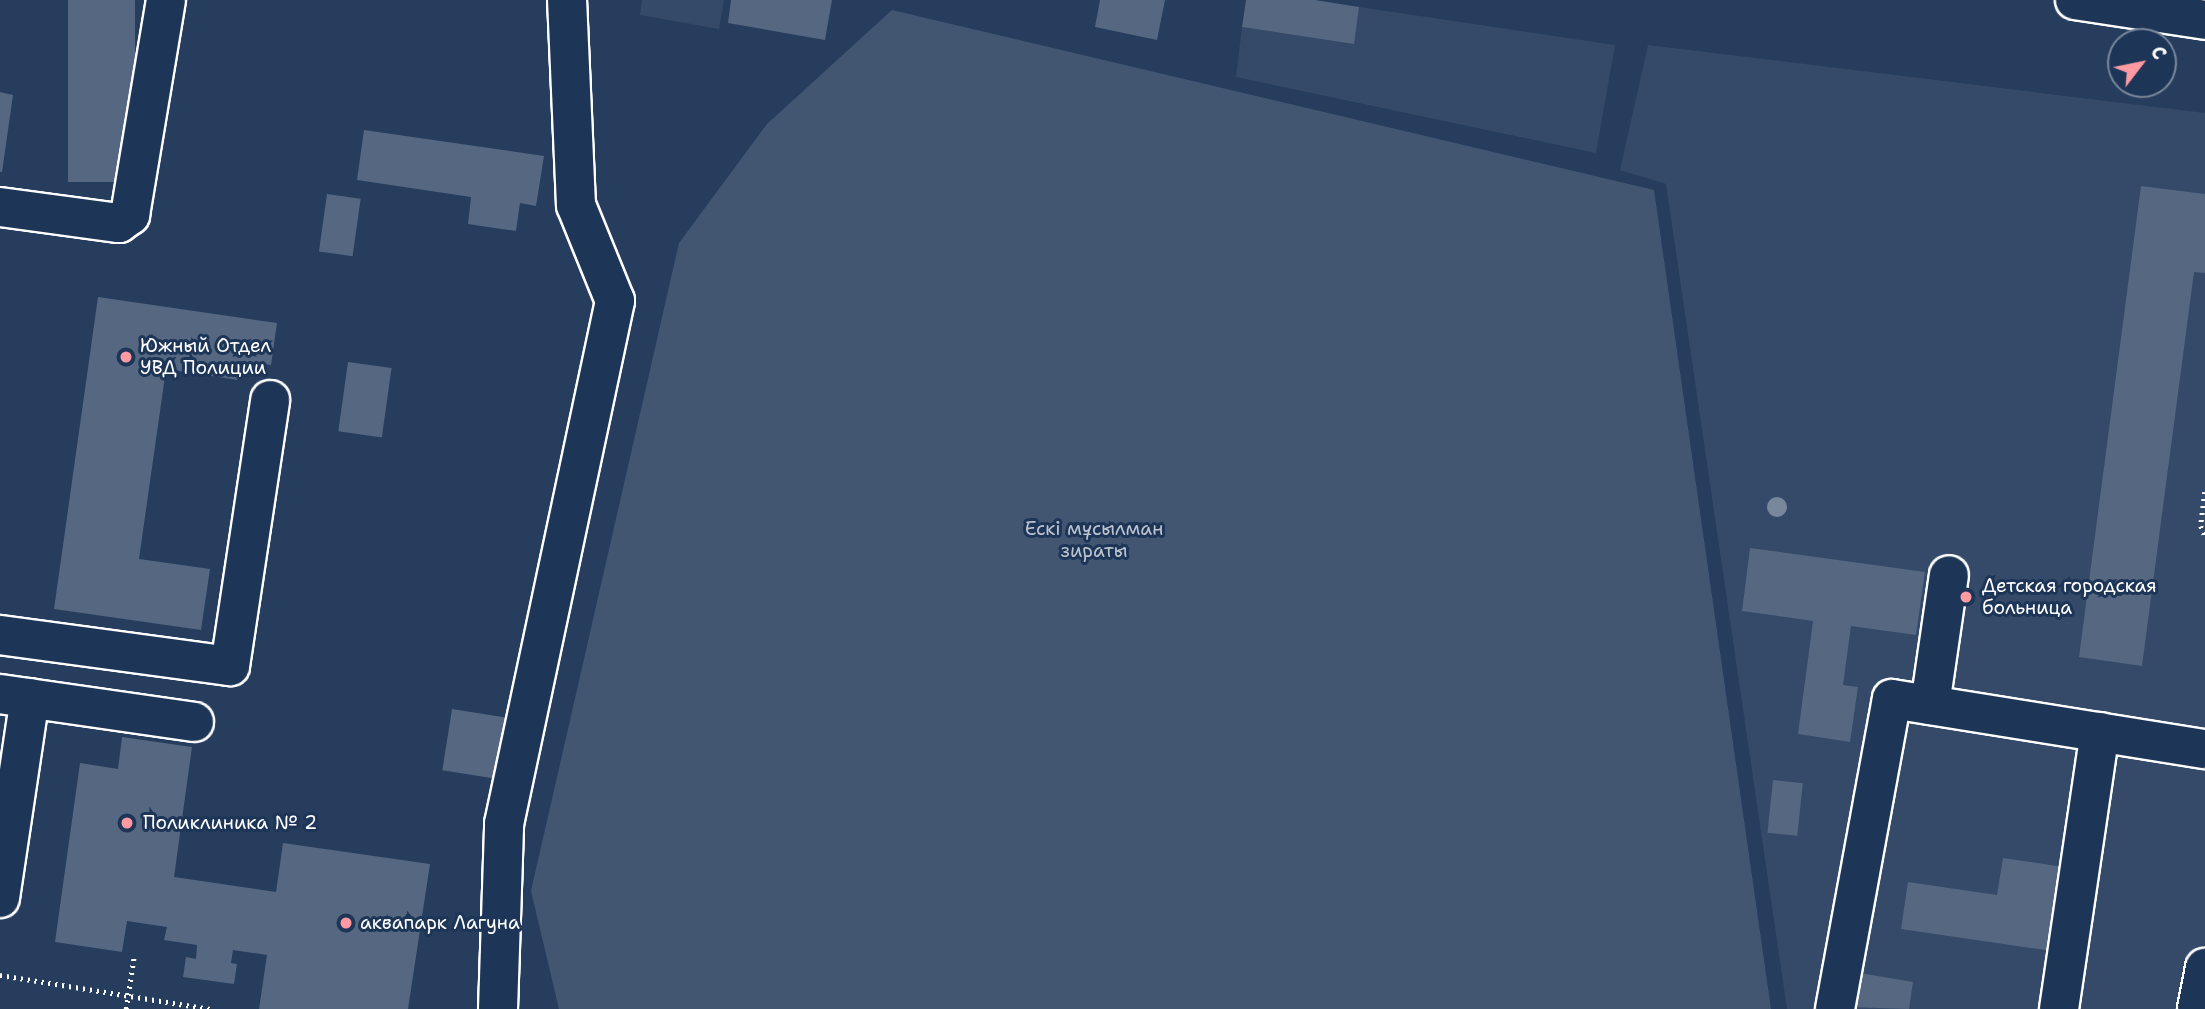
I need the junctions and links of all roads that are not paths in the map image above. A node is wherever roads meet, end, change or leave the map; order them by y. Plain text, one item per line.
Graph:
1 (166, 0) edge
2 (2075, 0) edge
3 (557, 1) edge
4 (2205, 20) edge
5 (0, 207) edge
6 (270, 400) dead end
7 (1949, 575) dead end
8 (0, 635) edge
9 (15, 696) edge
10 (1930, 705) junction
11 (194, 722) dead end
12 (2100, 732) junction
13 (2205, 749) edge
14 (0, 898) edge
15 (2205, 968) edge
16 (498, 1009) edge
17 (1835, 1009) edge
18 (2059, 1009) edge
19 (2197, 1009) edge

1 - 5 street
2 - 4 street
3 - 16 street
6 - 8 street
7 - 10 street
9 - 11 street
9 - 14 street
10 - 12 street
10 - 17 street
12 - 13 street
12 - 18 street
15 - 19 street

